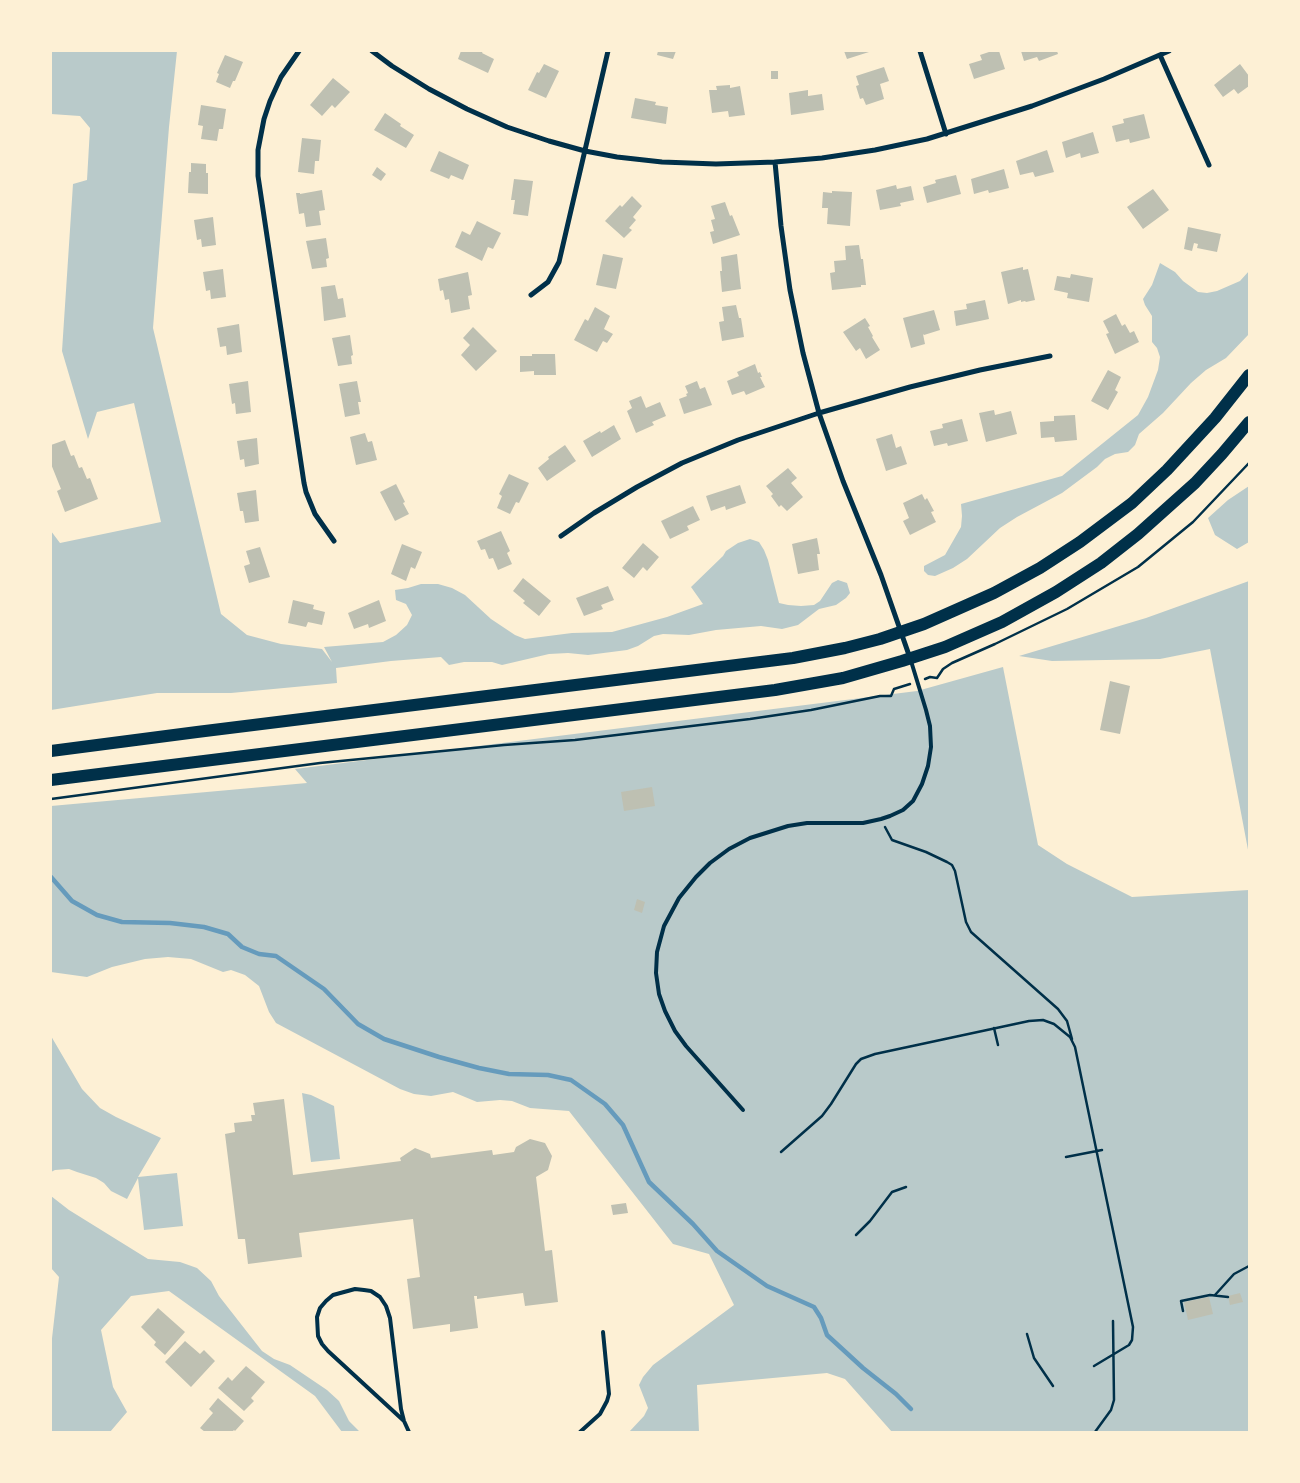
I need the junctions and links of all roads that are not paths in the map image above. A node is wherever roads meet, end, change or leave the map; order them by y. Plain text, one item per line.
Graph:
1 (299, 51) edge
2 (372, 51) edge
3 (608, 51) edge
4 (920, 51) edge
5 (1169, 51) edge
6 (1160, 55) junction
7 (946, 134) junction
8 (585, 151) junction
9 (775, 162) junction
10 (1208, 165) dead end
11 (532, 295) dead end
12 (1050, 356) dead end
13 (1249, 375) edge
14 (819, 413) junction
15 (1249, 422) edge
16 (561, 536) dead end
17 (334, 541) dead end
18 (901, 632) junction
19 (910, 659) junction
20 (51, 751) edge
21 (51, 780) edge
22 (743, 1110) dead end
23 (603, 1332) dead end
24 (404, 1420) junction
25 (409, 1432) edge
26 (580, 1432) edge

1 - 17 street
2 - 8 street
3 - 8 street
4 - 7 street
5 - 6 street
6 - 7 street
6 - 10 street
7 - 9 street
8 - 9 street
8 - 11 street
9 - 14 street
12 - 14 street
13 - 18 main road
14 - 16 street
14 - 18 street
15 - 19 main road
18 - 19 street
18 - 20 main road
19 - 21 main road
19 - 22 lane
23 - 26 lane
24 - 24 lane
24 - 25 lane

